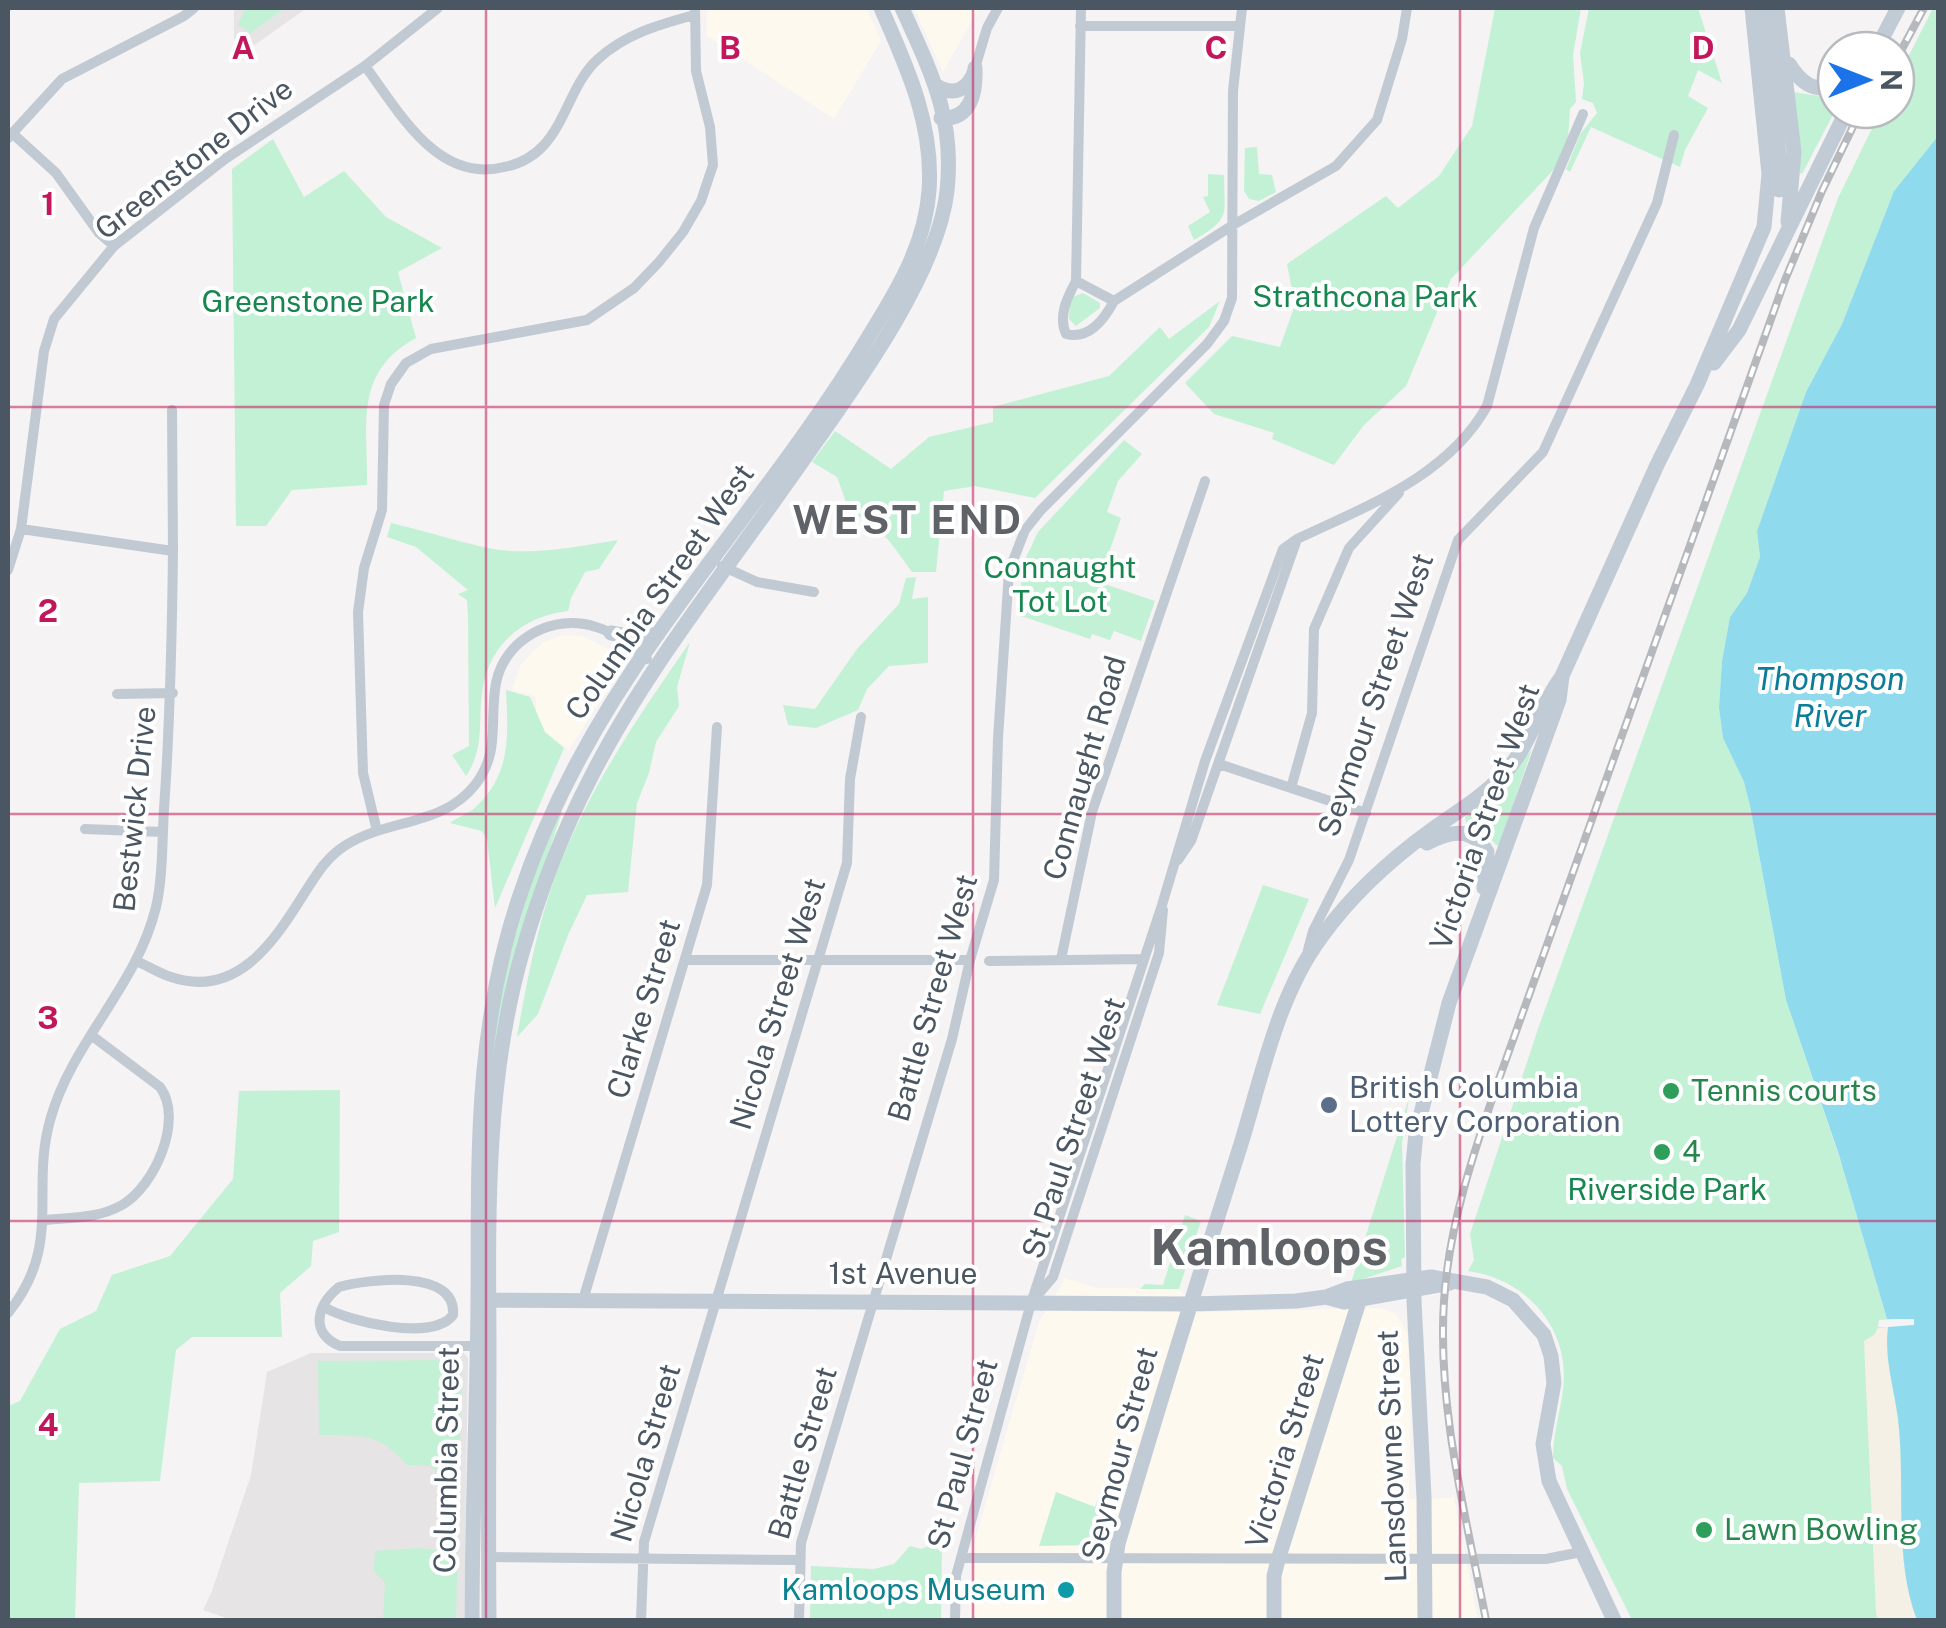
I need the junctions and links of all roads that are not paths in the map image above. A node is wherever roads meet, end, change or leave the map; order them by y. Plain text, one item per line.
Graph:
1 (194, 8) edge
2 (438, 8) edge
3 (881, 8) edge
4 (902, 8) edge
5 (998, 8) edge
6 (1080, 8) edge
7 (1242, 8) edge
8 (1407, 8) edge
9 (1752, 8) edge
10 (1766, 8) edge
11 (1777, 8) edge
12 (694, 11) edge
13 (1080, 26) junction
14 (1240, 26) junction
15 (1784, 56) junction
16 (364, 66) junction
17 (976, 68) junction
18 (937, 86) junction
19 (1816, 88) edge
20 (922, 114) junction
21 (1583, 114) dead end
22 (947, 120) junction
23 (1837, 130) edge
24 (1674, 134) dead end
25 (10, 136) edge
26 (1233, 225) junction
27 (1788, 231) junction
28 (114, 246) junction
29 (1076, 280) junction
30 (1114, 301) junction
31 (1708, 370) junction
32 (1697, 386) junction
33 (172, 410) dead end
34 (1205, 481) dead end
35 (1403, 490) junction
36 (22, 529) junction
37 (1297, 538) junction
38 (174, 550) junction
39 (720, 565) junction
40 (8, 570) edge
41 (814, 592) dead end
42 (611, 634) junction
43 (658, 634) junction
44 (643, 656) junction
45 (658, 668) junction
46 (1562, 676) junction
47 (172, 693) junction
48 (118, 694) dead end
49 (861, 717) dead end
50 (717, 727) dead end
51 (1219, 764) junction
52 (1291, 788) junction
53 (1366, 813) junction
54 (85, 829) dead end
55 (377, 831) junction
56 (163, 832) junction
57 (1397, 858) junction
58 (1172, 869) junction
59 (1162, 905) junction
60 (1472, 936) junction
61 (1061, 959) junction
62 (1144, 959) junction
63 (686, 960) junction
64 (816, 960) junction
65 (970, 960) junction
66 (136, 961) junction
67 (989, 961) dead end
68 (1304, 965) junction
69 (91, 1035) junction
70 (45, 1220) junction
71 (1394, 1283) junction
72 (1414, 1285) junction
73 (1326, 1297) junction
74 (1360, 1299) junction
75 (484, 1300) junction
76 (583, 1300) junction
77 (715, 1301) junction
78 (872, 1301) junction
79 (1031, 1303) junction
80 (1190, 1304) junction
81 (324, 1307) junction
82 (8, 1312) edge
83 (483, 1346) junction
84 (1581, 1552) junction
85 (489, 1556) junction
86 (961, 1558) junction
87 (641, 1559) junction
88 (1116, 1559) junction
89 (1426, 1559) junction
90 (799, 1560) junction
91 (1278, 1560) junction
92 (472, 1620) edge
93 (489, 1620) edge
94 (641, 1620) edge
95 (799, 1620) edge
96 (956, 1620) edge
97 (1114, 1620) edge
98 (1274, 1620) edge
99 (1425, 1620) edge
100 (1614, 1620) edge

1 - 25 street
2 - 16 street, Greenstone Drive
3 - 20 main road, Columbia Street West
4 - 18 main road, Columbia Street West
5 - 17 street
6 - 13 street
7 - 14 street, Battle Street West
8 - 26 street
9 - 32 main road, Victoria Street West
10 - 31 main road
11 - 15 main road
12 - 16 street
12 - 55 street
13 - 14 street
13 - 29 street
14 - 26 street, Battle Street West
15 - 19 main road
15 - 27 main road
16 - 28 street, Greenstone Drive
17 - 18 main road
17 - 22 main road
18 - 22 main road, Columbia Street West
20 - 22 main road
20 - 39 main road, Columbia Street West
21 - 35 street
22 - 39 main road, Columbia Street West
23 - 27 main road, Victoria Street West
24 - 53 street, Seymour Street West
25 - 28 street
26 - 30 street
26 - 65 street, Battle Street West
27 - 31 main road, Victoria Street West
28 - 36 street, Greenstone Drive
29 - 30 street
29 - 30 street
31 - 32 main road, Victoria Street West
32 - 46 main road, Victoria Street West
33 - 38 street, Bestwick Drive
34 - 61 street, Connaught Road
35 - 37 street
35 - 52 street
36 - 38 street
36 - 40 street, Greenstone Drive
37 - 51 street, St Paul Street West
37 - 58 street, St Paul Street West
38 - 47 street, Bestwick Drive
39 - 41 street
39 - 43 main road, Columbia Street West
39 - 45 main road, Columbia Street West
42 - 43 main road
42 - 44 street
42 - 55 street
43 - 44 main road, Columbia Street West
44 - 45 street
44 - 75 main road, Columbia Street West
45 - 75 main road, Columbia Street West
46 - 57 main road, Seymour Street West
46 - 60 main road, Victoria Street West
47 - 48 street
47 - 56 street, Bestwick Drive
49 - 64 street, Nicola Street West
50 - 63 street, Clarke Street
51 - 52 street
51 - 58 street, St Paul Street West
52 - 53 street
53 - 68 street, Seymour Street West
54 - 56 street
55 - 66 street
56 - 66 street, Bestwick Drive
57 - 60 main road
57 - 68 main road, Seymour Street West
58 - 59 street, St Paul Street West
59 - 62 street, St Paul Street West
59 - 79 street, St Paul Street West
60 - 72 main road, Victoria Street West
61 - 62 street
61 - 67 street
62 - 79 street, St Paul Street West
63 - 64 street
63 - 76 street, Clarke Street
64 - 65 street
64 - 77 street, Nicola Street West
65 - 78 street, Battle Street West
66 - 69 street, Bestwick Drive
68 - 80 main road, Seymour Street West
69 - 70 street, Bestwick Drive
69 - 70 street
70 - 82 street, Bestwick Drive
71 - 72 main road, 1st Avenue
71 - 73 main road, 1st Avenue
71 - 74 main road
72 - 74 main road, 1st Avenue
72 - 84 main road
72 - 89 main road, Lansdowne Street
73 - 74 main road, 1st Avenue
73 - 80 main road, 1st Avenue
74 - 91 main road, Victoria Street
75 - 76 main road, 1st Avenue
75 - 83 main road, Columbia Street
76 - 77 main road, 1st Avenue
77 - 78 main road, 1st Avenue
77 - 87 street, Nicola Street
78 - 79 main road, 1st Avenue
78 - 90 street, Battle Street
79 - 80 main road, 1st Avenue
79 - 86 street, St Paul Street
80 - 88 main road, Seymour Street
81 - 81 street
81 - 83 street
83 - 85 main road, Columbia Street
83 - 92 main road, Columbia Street
84 - 89 street
84 - 100 main road
85 - 87 street
85 - 93 main road, Columbia Street
86 - 88 street
86 - 96 street, St Paul Street
87 - 90 street
87 - 94 street, Nicola Street
88 - 91 street
88 - 97 main road, Seymour Street
89 - 91 street
89 - 99 main road, Lansdowne Street
90 - 95 street, Battle Street
91 - 98 main road, Victoria Street

